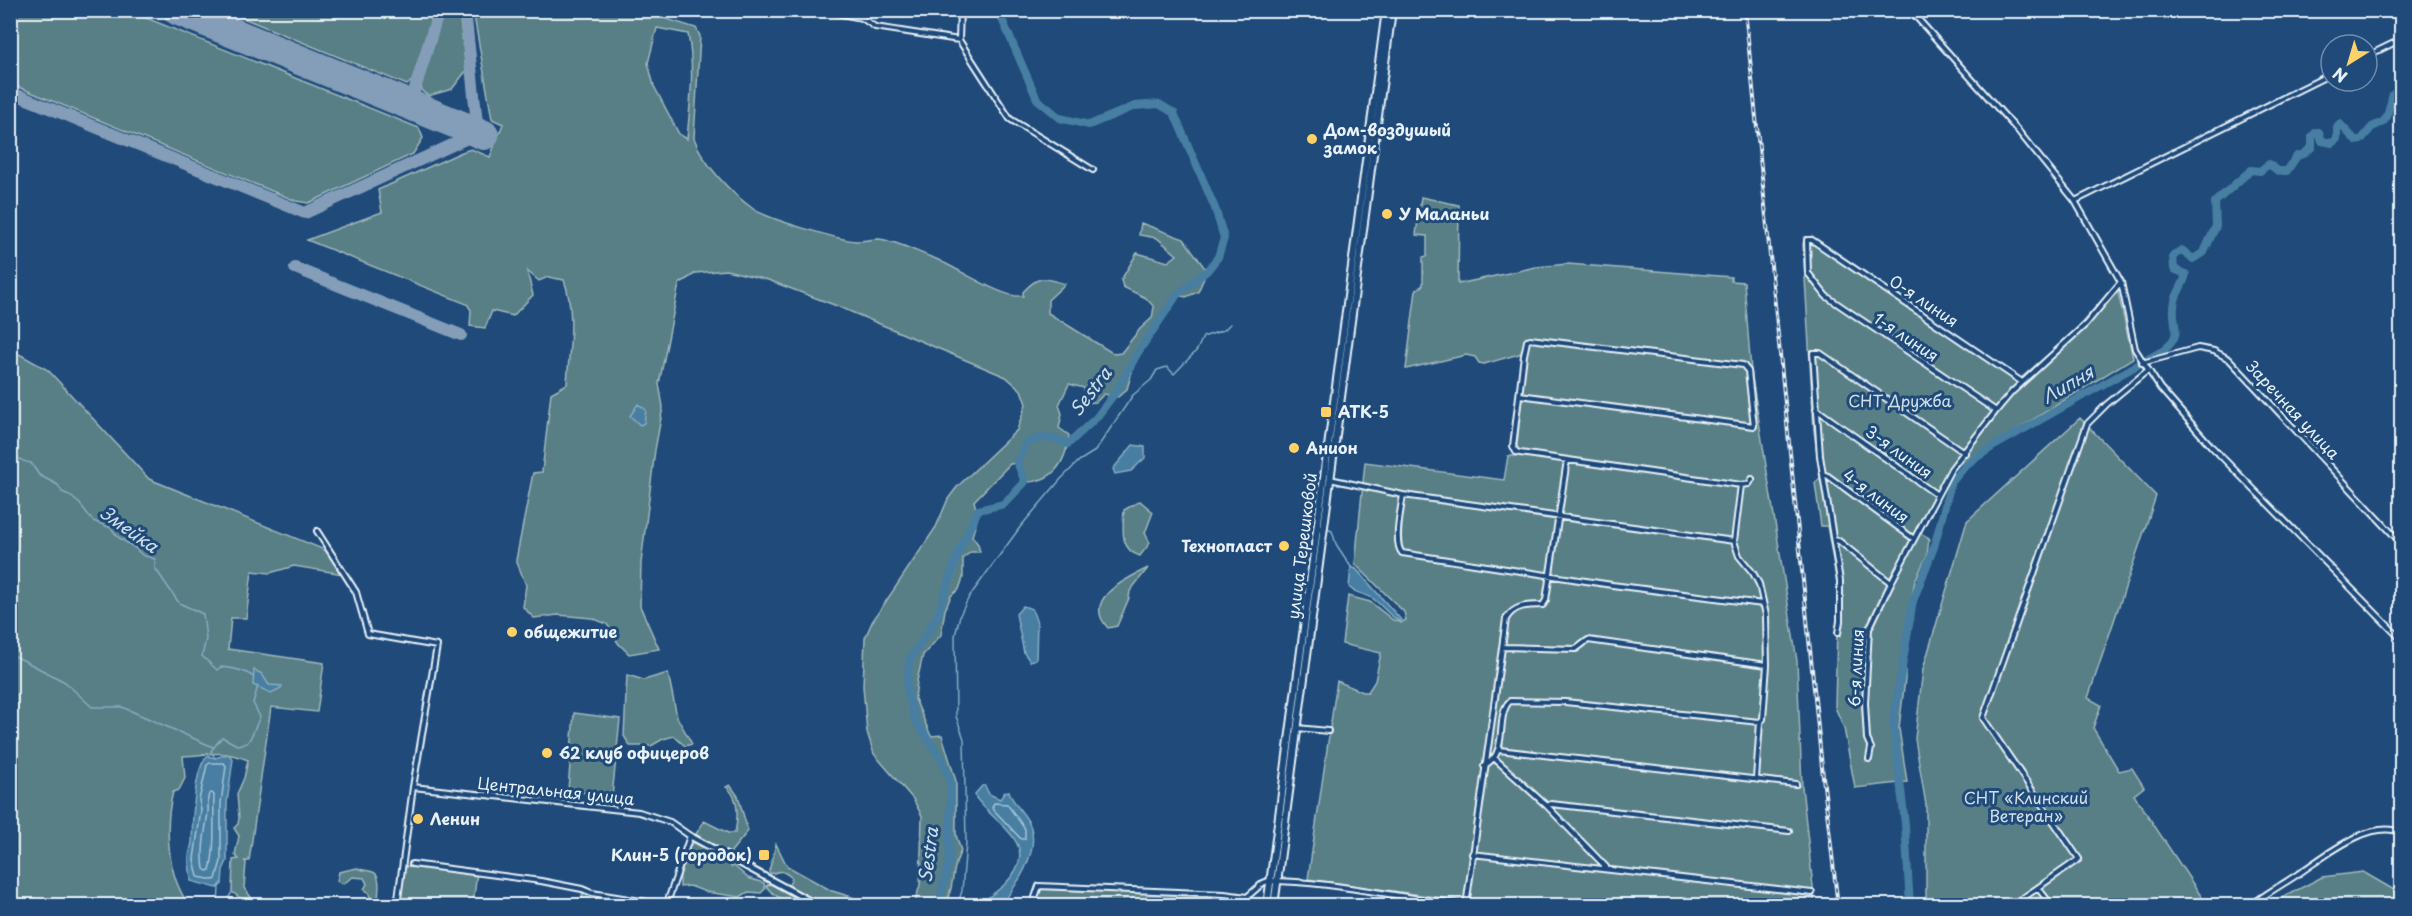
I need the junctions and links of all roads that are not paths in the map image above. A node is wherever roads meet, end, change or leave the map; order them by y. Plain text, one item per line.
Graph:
1 (822, 10) edge
2 (863, 10) edge
3 (960, 10) edge
4 (1386, 10) edge
5 (1392, 10) edge
6 (1910, 10) edge
7 (862, 18) junction
8 (2402, 39) edge
9 (959, 40) junction
10 (2379, 50) edge
11 (2319, 80) edge
12 (1093, 170) dead end
13 (2075, 201) junction
14 (1812, 240) joint
15 (2121, 282) junction
16 (2142, 363) junction
17 (2147, 371) junction
18 (2022, 382) junction
19 (1520, 395) junction
20 (1816, 409) junction
21 (1996, 411) junction
22 (1965, 453) junction
23 (1568, 460) junction
24 (1823, 474) junction
25 (1330, 479) junction
26 (1752, 479) dead end
27 (1741, 485) junction
28 (1402, 495) junction
29 (1938, 495) junction
30 (1559, 517) junction
31 (317, 531) dead end
32 (1914, 539) junction
33 (1834, 540) junction
34 (1734, 541) junction
35 (2402, 544) edge
36 (1548, 575) junction
37 (1891, 583) junction
38 (1763, 604) junction
39 (1838, 633) dead end
40 (2402, 640) edge
41 (1503, 648) junction
42 (1767, 664) junction
43 (1760, 722) junction
44 (1297, 728) junction
45 (1328, 730) dead end
46 (1499, 750) junction
47 (1494, 758) junction
48 (1869, 759) dead end
49 (1484, 766) junction
50 (1756, 779) junction
51 (1796, 784) dead end
52 (413, 787) junction
53 (1547, 806) junction
54 (1789, 831) dead end
55 (2402, 833) edge
56 (690, 836) junction
57 (1473, 854) junction
58 (412, 864) dead end
59 (1607, 868) junction
60 (1274, 881) junction
61 (2038, 888) junction
62 (1812, 892) dead end
63 (666, 905) edge
64 (1466, 905) edge
65 (2013, 905) edge
66 (398, 906) edge
67 (819, 906) edge
68 (1032, 906) edge
69 (1267, 906) edge
70 (1274, 906) edge
71 (1478, 906) edge
72 (2052, 906) edge
73 (2250, 906) edge

1 - 7 street
2 - 7 street
3 - 9 street
4 - 60 highway, улица Терешковой
5 - 25 highway, улица Терешковой
6 - 13 street
7 - 9 street
8 - 10 street
9 - 12 street
11 - 13 street
13 - 15 street
14 - 18 street, 0-я линия
14 - 21 street, 1-я линия
15 - 16 street
15 - 18 street, 6-я линия
16 - 17 street
16 - 35 street, Заречная улица
17 - 40 street
17 - 61 street
18 - 21 street, 6-я линия
19 - 19 street
19 - 23 street
20 - 22 street
20 - 24 street
20 - 29 street, 3-я линия
21 - 22 street, 6-я линия
22 - 29 street, 6-я линия
23 - 27 street
23 - 30 street
24 - 32 street, 4-я линия
24 - 33 street
25 - 28 street
25 - 44 highway, улица Терешковой
26 - 27 street
27 - 34 street
28 - 30 street
28 - 36 street
29 - 32 street, 6-я линия
30 - 34 street
30 - 36 street
31 - 52 street
32 - 37 street, 6-я линия
33 - 37 street
33 - 39 street
34 - 38 street
36 - 38 street
36 - 41 street
37 - 48 street, 6-я линия
38 - 42 street
41 - 42 street
41 - 49 street
42 - 43 street
43 - 46 street
43 - 50 street
44 - 45 street
44 - 60 highway, улица Терешковой
46 - 47 street
46 - 50 street
47 - 49 street
47 - 53 street
49 - 57 street
50 - 51 street
52 - 56 street, Центральная улица
52 - 66 street
53 - 54 street
53 - 59 street
55 - 73 street
56 - 63 street
56 - 67 street
57 - 59 street
57 - 64 street
58 - 63 street
59 - 62 street
60 - 64 street
60 - 68 street
60 - 69 highway, улица Терешковой
60 - 70 highway, улица Терешковой
61 - 65 street
61 - 72 street
64 - 71 street

